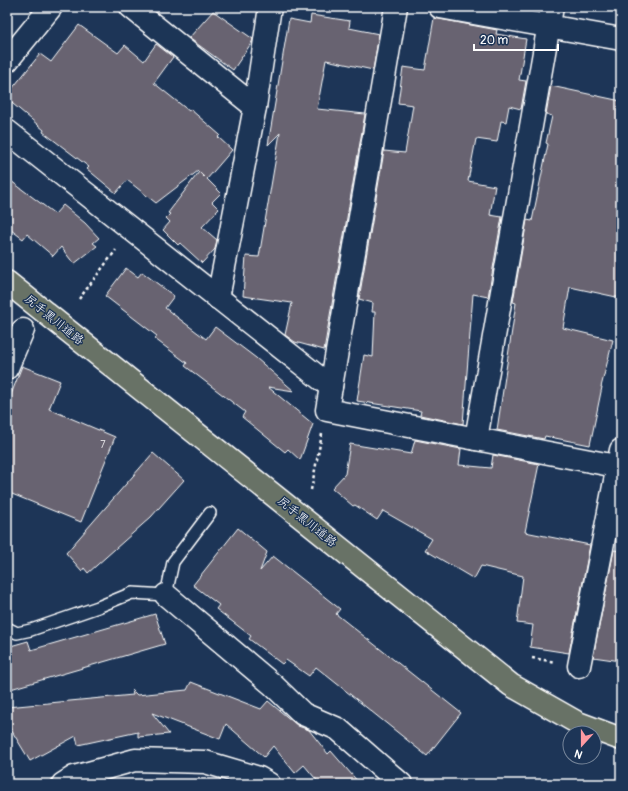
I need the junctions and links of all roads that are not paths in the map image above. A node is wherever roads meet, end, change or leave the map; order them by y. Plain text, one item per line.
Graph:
1 (52, 7) edge
2 (131, 7) edge
3 (270, 7) edge
4 (396, 7) edge
5 (440, 7) edge
6 (550, 16) edge
7 (621, 39) edge
8 (7, 61) edge
9 (255, 107) junction
10 (7, 131) edge
11 (7, 282) edge
12 (218, 298) junction
13 (24, 330) dead end
14 (7, 368) edge
15 (331, 387) junction
16 (476, 439) junction
17 (620, 461) edge
18 (210, 513) dead end
19 (166, 595) junction
20 (7, 628) edge
21 (579, 666) dead end
22 (621, 739) edge
23 (63, 784) edge
24 (269, 784) edge
25 (401, 784) edge

1 - 8 street
2 - 9 street
3 - 9 street
4 - 15 street
5 - 6 street
6 - 7 street
6 - 16 street
9 - 12 street
10 - 12 street
11 - 22 main road, 尻手黒川道路
12 - 15 street
13 - 14 street
15 - 16 street
16 - 17 street
17 - 21 street
18 - 19 lane
19 - 20 lane
19 - 25 street
23 - 24 street

